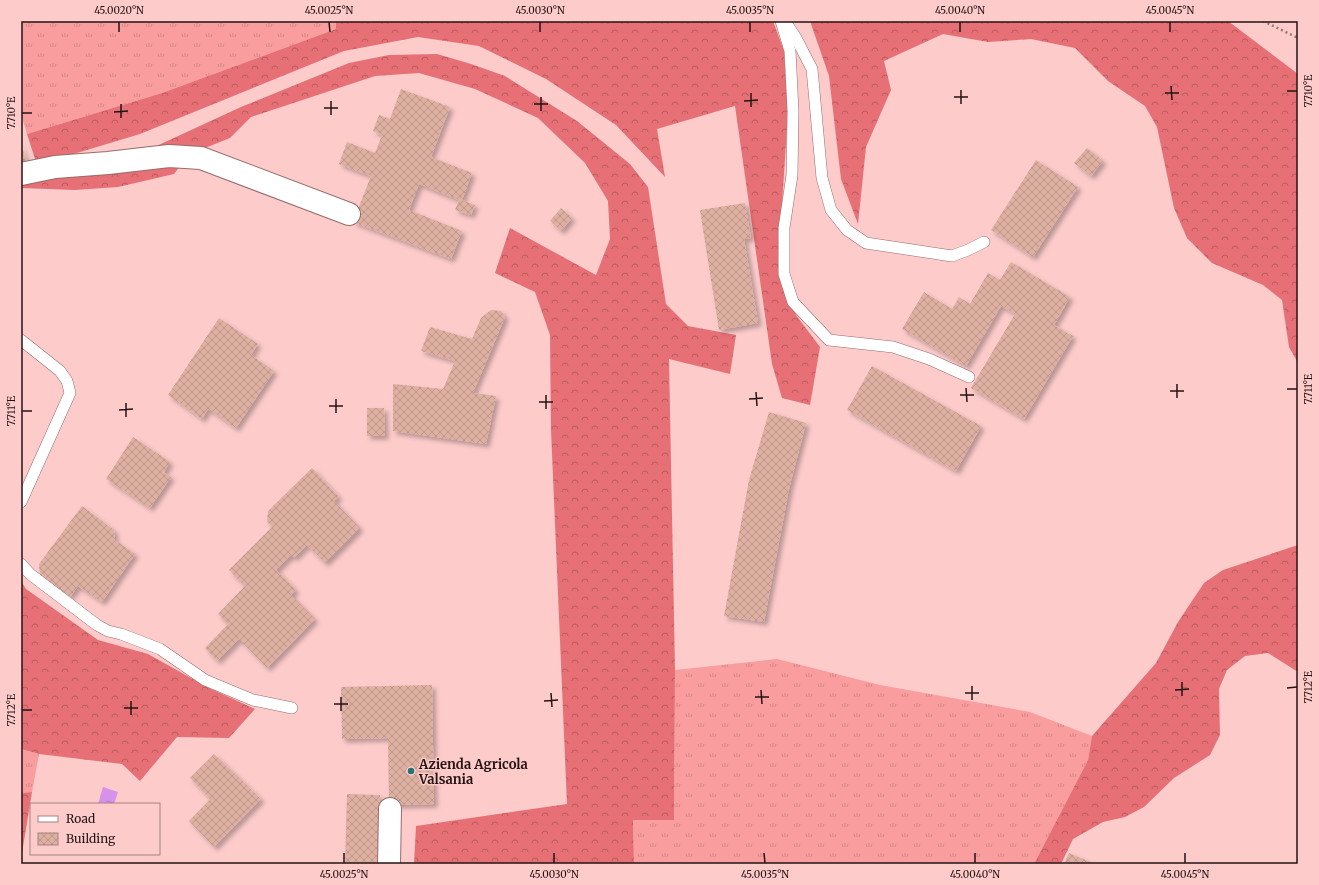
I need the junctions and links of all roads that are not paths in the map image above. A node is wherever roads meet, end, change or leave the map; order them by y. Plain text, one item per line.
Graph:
1 (783, 21) edge
2 (21, 174) edge
3 (349, 214) dead end
4 (984, 242) dead end
5 (21, 340) edge
6 (969, 377) dead end
7 (21, 502) edge
8 (21, 564) edge
9 (292, 708) dead end
10 (390, 809) dead end
11 (389, 864) edge

1 - 4 lane
1 - 6 lane
2 - 3 street
5 - 7 lane
8 - 9 lane
10 - 11 street

